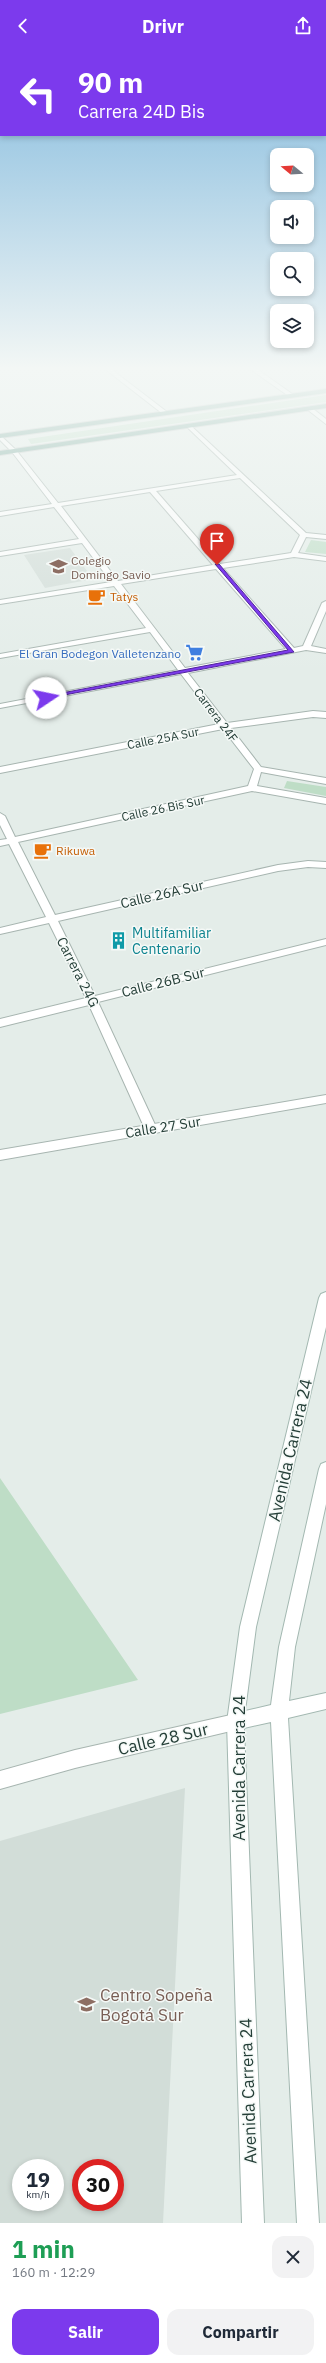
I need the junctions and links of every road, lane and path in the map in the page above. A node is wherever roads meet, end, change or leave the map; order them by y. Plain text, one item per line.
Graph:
1 (29, 470) edge
2 (236, 470) edge
3 (242, 476) junction
4 (151, 490) junction
5 (56, 505) junction
6 (0, 514) edge
7 (304, 535) junction
8 (326, 537) edge
9 (82, 541) junction
10 (0, 554) edge
11 (294, 555) junction
12 (326, 560) edge
13 (217, 565) junction
14 (114, 582) junction
15 (0, 602) edge
16 (326, 603) edge
17 (150, 630) junction
18 (306, 648) junction
19 (292, 651) junction
20 (326, 651) edge
21 (0, 656) edge
22 (182, 672) junction
23 (0, 706) edge
24 (326, 715) edge
25 (223, 726) junction
26 (258, 769) junction
27 (0, 770) edge
28 (326, 781) edge
29 (252, 788) junction
30 (326, 801) edge
31 (0, 816) edge
32 (12, 840) junction
33 (0, 843) edge
34 (326, 865) edge
35 (51, 918) junction
36 (0, 930) edge
37 (326, 942) edge
38 (92, 1000) junction
39 (0, 1023) edge
40 (326, 1099) edge
41 (151, 1129) junction
42 (0, 1155) edge
43 (326, 1298) edge
44 (326, 1469) edge
45 (326, 1701) edge
46 (279, 1712) junction
47 (235, 1722) junction
48 (0, 1780) edge
49 (253, 2223) edge
50 (308, 2223) edge

1 - 5 street, Carrera 24F
2 - 3 street
3 - 4 street
3 - 7 street
4 - 5 street
4 - 13 street
5 - 6 street
5 - 9 street, Carrera 24F
7 - 8 street
7 - 11 street
9 - 10 street
9 - 14 street, Carrera 24F
11 - 12 street
11 - 13 street
13 - 14 street
13 - 19 street
14 - 15 street
14 - 17 street, Carrera 24F
16 - 18 street
17 - 21 street
17 - 22 street, Carrera 24F
18 - 19 street
18 - 20 street
19 - 22 street
22 - 23 street
22 - 25 street, Carrera 24F
24 - 25 street, Calle 25A Sur
25 - 26 street, Carrera 24F
25 - 27 street, Calle 25A Sur
26 - 28 street
26 - 29 street
29 - 30 street, Calle 26 Bis Sur
29 - 32 street, Calle 26 Bis Sur
31 - 32 street, Carrera 24G
32 - 33 street, Calle 26 Bis Sur
32 - 35 street, Carrera 24G
34 - 35 street, Calle 26A Sur
35 - 36 street, Calle 26A Sur
35 - 38 street, Carrera 24G
37 - 38 street, Calle 26B Sur
38 - 39 street, Calle 26B Sur
38 - 41 street, Carrera 24G
40 - 41 street, Calle 27 Sur
41 - 42 street, Calle 27 Sur
43 - 47 street, Avenida Carrera 24
44 - 46 street
45 - 46 street, Calle 28 Sur
46 - 47 street, Calle 28 Sur
46 - 50 street
47 - 48 street, Calle 28 Sur
47 - 49 street, Avenida Carrera 24

